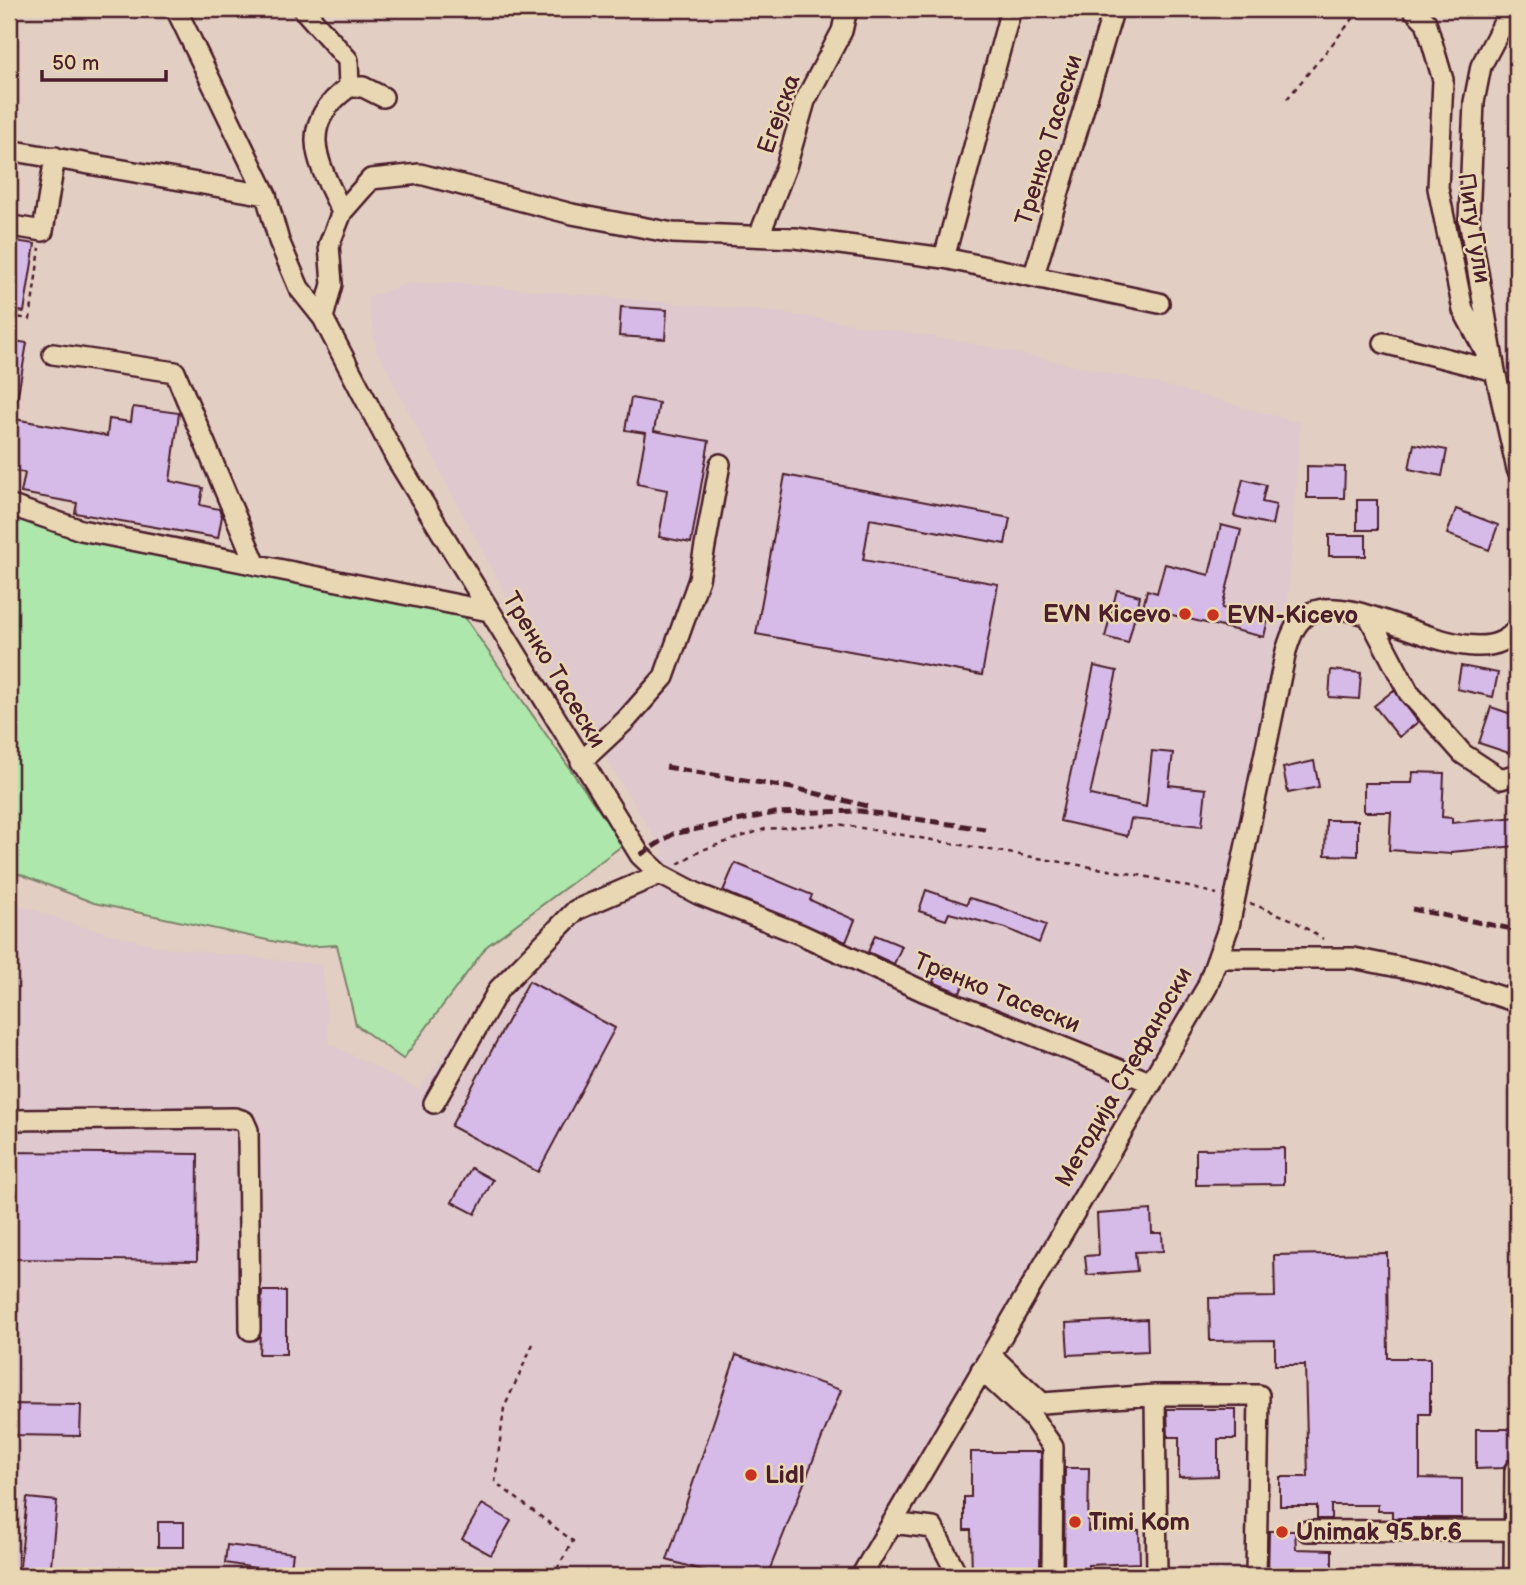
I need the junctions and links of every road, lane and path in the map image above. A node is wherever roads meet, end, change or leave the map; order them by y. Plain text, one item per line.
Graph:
1 (176, 9) edge
2 (303, 9) edge
3 (847, 9) edge
4 (1011, 9) edge
5 (1361, 9) edge
6 (1413, 9) edge
7 (1511, 9) edge
8 (1111, 18) dead end
9 (349, 87) junction
10 (383, 97) dead end
11 (1287, 99) dead end
12 (9, 150) edge
13 (55, 157) junction
14 (266, 195) junction
15 (342, 212) junction
16 (12, 226) dead end
17 (43, 231) junction
18 (759, 236) junction
19 (944, 258) junction
20 (1034, 275) junction
21 (1159, 303) dead end
22 (9, 316) edge
23 (323, 318) junction
24 (1384, 343) dead end
25 (53, 354) dead end
26 (1495, 371) junction
27 (720, 464) dead end
28 (1517, 469) edge
29 (9, 505) edge
30 (256, 565) junction
31 (489, 611) junction
32 (1369, 617) junction
33 (1515, 636) edge
34 (581, 762) junction
35 (1517, 774) edge
36 (660, 874) junction
37 (1235, 897) junction
38 (1218, 958) junction
39 (1353, 958) junction
40 (1517, 1002) edge
41 (1152, 1083) junction
42 (433, 1103) dead end
43 (9, 1120) edge
44 (250, 1330) dead end
45 (534, 1344) dead end
46 (986, 1363) junction
47 (1155, 1395) junction
48 (1037, 1410) junction
49 (1515, 1470) dead end
50 (892, 1523) junction
51 (1514, 1530) junction
52 (1307, 1531) dead end
53 (553, 1576) edge
54 (861, 1576) edge
55 (958, 1576) edge
56 (1052, 1576) edge
57 (1157, 1576) edge
58 (1256, 1576) edge
59 (1514, 1576) edge

1 - 14 street, Тренко Тасески
2 - 9 street
3 - 18 street, Егејска
4 - 19 street
5 - 11 path
6 - 26 street, Питу Гули
7 - 26 street
8 - 20 street, Тренко Тасески
9 - 10 street
9 - 15 street
12 - 13 street
13 - 14 street
13 - 17 street
14 - 23 street, Тренко Тасески
15 - 18 street
15 - 23 street
16 - 17 street
17 - 22 path
18 - 19 street
19 - 20 street
20 - 21 street
23 - 31 street, Тренко Тасески
24 - 26 street
25 - 30 street
26 - 28 street
27 - 34 street
29 - 30 street
30 - 31 street
31 - 34 street, Тренко Тасески
32 - 33 street, Методија Стефаноски
32 - 35 street
32 - 37 street, Методија Стефаноски
34 - 36 street, Тренко Тасески
36 - 37 path
36 - 41 street, Тренко Тасески
36 - 42 street
37 - 38 street, Методија Стефаноски
37 - 39 path
38 - 39 street
38 - 41 street, Методија Стефаноски
39 - 40 street
41 - 46 street, Методија Стефаноски
43 - 44 street
45 - 53 path
46 - 48 street
46 - 50 street, Методија Стефаноски
47 - 48 street
47 - 57 street
47 - 58 street
48 - 56 street
49 - 51 street
50 - 54 street, Методија Стефаноски
50 - 55 street
51 - 52 street
51 - 59 street

